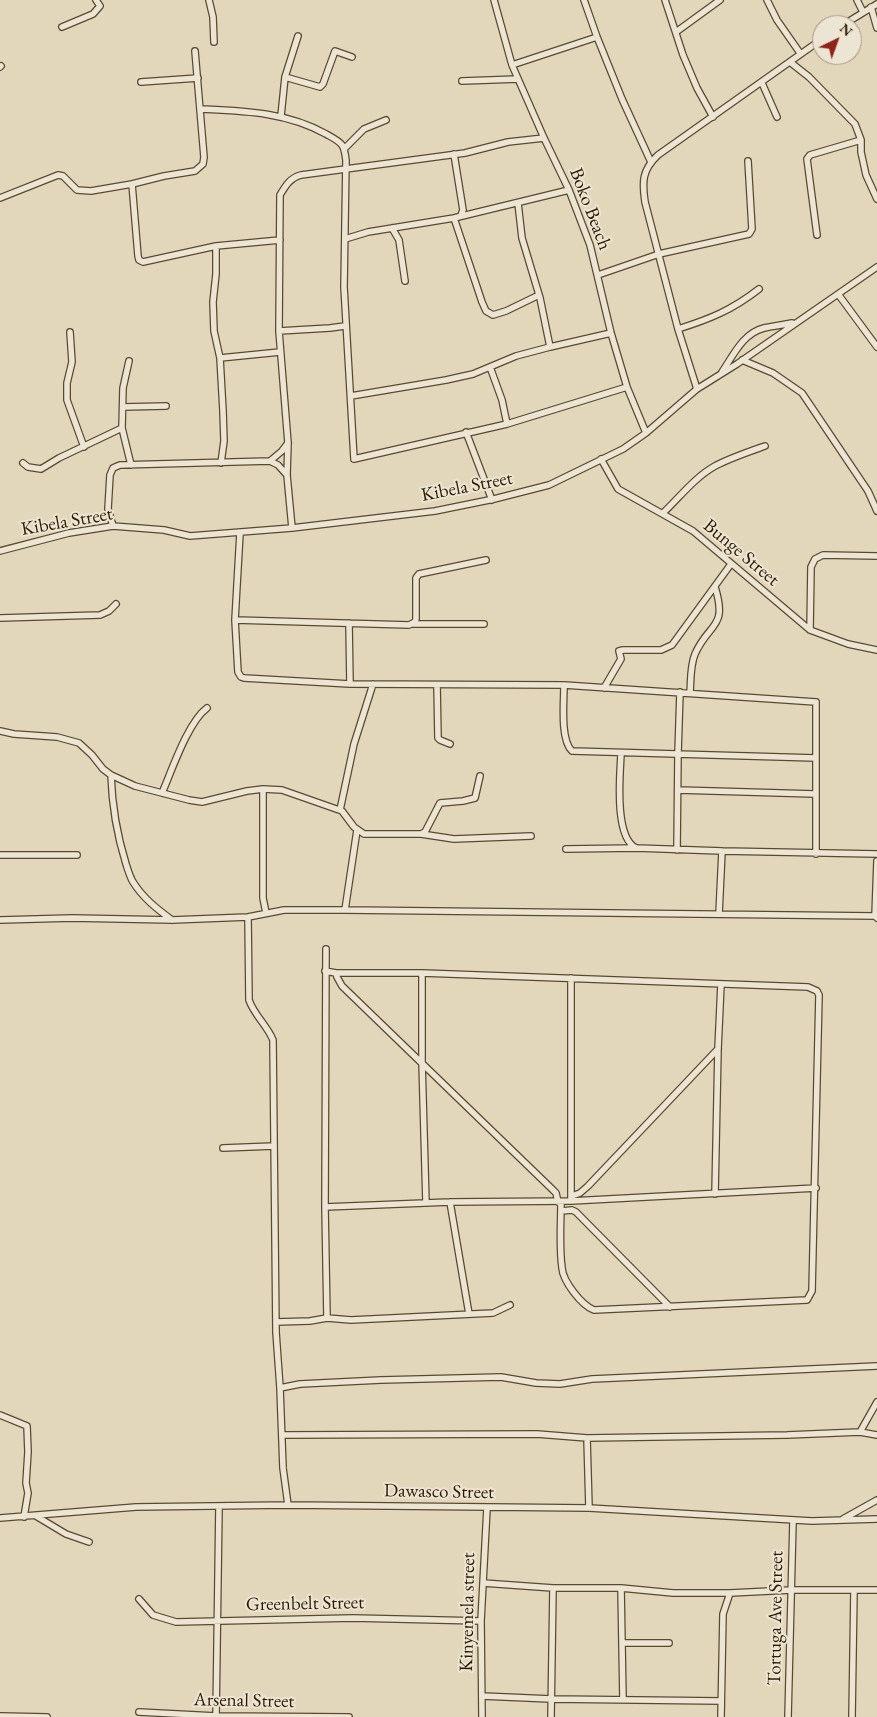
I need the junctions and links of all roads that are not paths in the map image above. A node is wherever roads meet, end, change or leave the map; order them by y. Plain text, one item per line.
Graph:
1 (96, 0) edge
2 (209, 0) edge
3 (494, 0) edge
4 (584, 0) edge
5 (665, 0) edge
6 (720, 0) edge
7 (767, 0) edge
8 (857, 0) edge
9 (874, 6) edge
10 (863, 12) junction
11 (859, 15) edge
12 (62, 27) dead end
13 (877, 28) edge
14 (676, 32) junction
15 (298, 36) dead end
16 (597, 37) junction
17 (214, 42) dead end
18 (812, 46) edge
19 (195, 51) dead end
20 (800, 54) junction
21 (352, 57) dead end
22 (790, 62) junction
23 (512, 65) junction
24 (285, 77) junction
25 (198, 78) junction
26 (518, 79) junction
27 (141, 82) dead end
28 (462, 82) dead end
29 (762, 83) junction
30 (201, 108) junction
31 (281, 116) junction
32 (713, 117) junction
33 (777, 117) dead end
34 (386, 120) dead end
35 (544, 138) junction
36 (861, 140) junction
37 (344, 149) junction
38 (454, 154) junction
39 (748, 161) dead end
40 (650, 162) junction
41 (346, 169) junction
42 (132, 184) junction
43 (570, 190) junction
44 (0, 198) edge
45 (877, 199) edge
46 (518, 203) junction
47 (462, 215) junction
48 (454, 218) junction
49 (392, 228) junction
50 (817, 235) dead end
51 (345, 239) junction
52 (280, 240) junction
53 (216, 246) junction
54 (659, 254) junction
55 (877, 267) edge
56 (598, 275) junction
57 (405, 281) dead end
58 (759, 289) dead end
59 (838, 294) junction
60 (539, 295) junction
61 (795, 322) junction
62 (345, 326) junction
63 (678, 329) junction
64 (279, 331) junction
65 (70, 332) dead end
66 (611, 333) junction
67 (550, 346) junction
68 (877, 347) edge
69 (280, 352) junction
70 (220, 358) junction
71 (742, 360) junction
72 (129, 361) dead end
73 (490, 367) junction
74 (720, 374) junction
75 (627, 387) junction
76 (697, 389) junction
77 (351, 396) junction
78 (166, 406) dead end
79 (123, 407) junction
80 (508, 424) junction
81 (122, 428) junction
82 (466, 432) junction
83 (646, 433) junction
84 (288, 443) junction
85 (765, 446) dead end
86 (84, 447) junction
87 (601, 459) junction
88 (270, 461) junction
89 (23, 463) dead end
90 (221, 463) junction
91 (131, 464) junction
92 (287, 475) junction
93 (492, 500) junction
94 (877, 511) edge
95 (663, 513) junction
96 (113, 526) junction
97 (292, 528) junction
98 (240, 533) junction
99 (0, 551) edge
100 (877, 556) edge
101 (486, 560) dead end
102 (732, 564) junction
103 (715, 587) junction
104 (116, 604) dead end
105 (0, 618) edge
106 (235, 620) junction
107 (349, 623) junction
108 (412, 624) junction
109 (484, 624) dead end
110 (810, 630) junction
111 (877, 650) edge
112 (350, 684) junction
113 (373, 684) junction
114 (437, 685) junction
115 (564, 685) junction
116 (604, 688) junction
117 (680, 692) junction
118 (690, 693) junction
119 (207, 708) dead end
120 (0, 731) edge
121 (450, 744) dead end
122 (678, 753) junction
123 (621, 754) junction
124 (816, 758) junction
125 (111, 775) junction
126 (480, 776) dead end
127 (263, 789) junction
128 (678, 790) junction
129 (162, 793) junction
130 (815, 794) junction
131 (340, 810) junction
132 (357, 830) junction
133 (421, 834) junction
134 (531, 836) dead end
135 (641, 848) junction
136 (566, 849) dead end
137 (678, 850) junction
138 (722, 851) junction
139 (816, 854) junction
140 (877, 854) edge
141 (0, 855) edge
142 (77, 856) dead end
143 (877, 861) edge
144 (345, 910) junction
145 (266, 913) junction
146 (719, 914) junction
147 (248, 917) junction
148 (876, 917) edge
149 (0, 920) edge
150 (172, 920) junction
151 (326, 949) dead end
152 (325, 971) junction
153 (336, 973) junction
154 (422, 973) junction
155 (571, 978) junction
156 (721, 984) junction
157 (718, 1049) junction
158 (422, 1062) junction
159 (274, 1146) junction
160 (223, 1148) dead end
161 (816, 1188) junction
162 (715, 1194) junction
163 (572, 1199) junction
164 (450, 1202) junction
165 (559, 1202) junction
166 (426, 1203) junction
167 (325, 1207) junction
168 (561, 1211) junction
169 (510, 1305) dead end
170 (670, 1307) junction
171 (469, 1314) junction
172 (327, 1318) junction
173 (276, 1322) junction
174 (877, 1366) edge
175 (280, 1388) junction
176 (877, 1402) edge
177 (0, 1415) edge
178 (860, 1432) junction
179 (283, 1434) junction
180 (877, 1435) edge
181 (587, 1438) junction
182 (877, 1500) edge
183 (288, 1505) junction
184 (219, 1506) junction
185 (487, 1508) junction
186 (589, 1508) junction
187 (36, 1516) junction
188 (24, 1517) junction
189 (0, 1518) edge
190 (877, 1519) edge
191 (793, 1520) junction
192 (841, 1520) junction
193 (89, 1542) dead end
194 (483, 1583) junction
195 (553, 1588) junction
196 (621, 1588) junction
197 (792, 1590) junction
198 (854, 1590) junction
199 (877, 1590) edge
200 (730, 1593) junction
201 (139, 1600) dead end
202 (218, 1621) junction
203 (481, 1621) junction
204 (623, 1643) junction
205 (669, 1643) dead end
206 (482, 1696) junction
207 (551, 1699) junction
208 (623, 1700) junction
209 (720, 1702) junction
210 (139, 1712) dead end
211 (0, 1716) edge
212 (216, 1716) edge
213 (46, 1717) edge
214 (349, 1717) edge
215 (482, 1717) edge
216 (551, 1717) edge
217 (721, 1717) edge
218 (788, 1717) edge
219 (852, 1717) edge

1 - 12 street
2 - 17 street
3 - 23 street, Boko Beach
4 - 16 street
5 - 14 street
6 - 14 street
7 - 20 street
8 - 10 street
9 - 10 street
9 - 13 street
10 - 11 street
14 - 32 street
15 - 24 street
16 - 23 street
16 - 40 street
18 - 20 street
19 - 25 street
20 - 22 street
21 - 24 street
22 - 29 street
22 - 36 street
23 - 26 street, Boko Beach
24 - 31 street
25 - 27 street
25 - 30 street
26 - 28 street
26 - 35 street, Boko Beach
29 - 32 street
29 - 33 street
30 - 31 street
30 - 42 street
31 - 37 street
32 - 40 street
34 - 37 street
35 - 38 street
35 - 43 street, Boko Beach
36 - 45 street
36 - 50 street
37 - 41 street
38 - 41 street
38 - 47 street
39 - 54 street
40 - 54 street
41 - 51 street
41 - 52 street
42 - 44 street
42 - 53 street
43 - 46 street
43 - 56 street, Boko Beach
46 - 47 street
46 - 60 street
47 - 48 street
48 - 49 street
48 - 60 street
49 - 51 street
49 - 57 street
51 - 62 street
52 - 53 street
52 - 64 street
53 - 70 street
54 - 56 street
54 - 63 street
55 - 59 street, Kibela Street
56 - 66 street, Boko Beach
58 - 63 street
59 - 61 street, Kibela Street
59 - 68 street
60 - 67 street
61 - 71 street, Kibela Street
61 - 74 street
62 - 64 street
62 - 77 street
63 - 76 street
64 - 69 street
65 - 86 street
66 - 67 street
66 - 75 street, Boko Beach
67 - 73 street
69 - 70 street
69 - 84 street
70 - 90 street
71 - 74 street, Kibela Street
71 - 94 street
72 - 79 street
73 - 77 street
73 - 80 street
74 - 76 street, Kibela Street
75 - 80 street
75 - 83 street, Boko Beach
76 - 83 street, Kibela Street
77 - 82 street
78 - 79 street
79 - 81 street
80 - 82 street
81 - 86 street
81 - 91 street
82 - 93 street
83 - 87 street, Kibela Street
84 - 88 street
84 - 92 street
85 - 95 street
86 - 89 street
87 - 93 street, Kibela Street
87 - 95 street, Bunge Street
88 - 90 street
88 - 92 street
90 - 91 street
91 - 96 street
92 - 97 street
93 - 97 street, Kibela Street
95 - 102 street, Bunge Street
96 - 98 street, Kibela Street
96 - 99 street, Kibela Street
97 - 98 street, Kibela Street
98 - 106 street
100 - 110 street
101 - 108 street
102 - 103 street
102 - 110 street, Bunge Street
103 - 116 street
103 - 118 street
104 - 105 street
106 - 107 street
106 - 112 street
107 - 108 street
107 - 112 street
108 - 109 street
110 - 111 street, Bunge Street
112 - 113 street
113 - 114 street
113 - 131 street
114 - 115 street
114 - 121 street
115 - 116 street
115 - 123 street
116 - 117 street
117 - 118 street
117 - 122 street
118 - 124 street
119 - 129 street
120 - 125 street
122 - 123 street
122 - 124 street
122 - 128 street
123 - 135 street
124 - 130 street
125 - 129 street
125 - 150 street
126 - 133 street
127 - 129 street
127 - 131 street
127 - 145 street
128 - 130 street
128 - 137 street
130 - 139 street
131 - 132 street
132 - 133 street
132 - 144 street
133 - 134 street
135 - 136 street
135 - 137 street
137 - 138 street
138 - 139 street
138 - 146 street
139 - 140 street
141 - 142 street
143 - 148 street
144 - 145 street
144 - 146 street
145 - 147 street
146 - 148 street
147 - 150 street
147 - 159 street
149 - 150 street
151 - 152 street
152 - 153 street
152 - 167 street
153 - 154 street
153 - 158 street
154 - 155 street
154 - 158 street
155 - 156 street
155 - 163 street
156 - 157 street
156 - 161 street
157 - 162 street
157 - 163 street
158 - 165 street
158 - 166 street
159 - 160 street
159 - 173 street
161 - 162 street
161 - 170 street
162 - 163 street
163 - 165 street
164 - 165 street
164 - 166 street
164 - 171 street
165 - 168 street
166 - 167 street
167 - 172 street
168 - 170 street
168 - 170 street
169 - 171 street
171 - 172 street
172 - 173 street
173 - 175 street
174 - 175 street
175 - 179 street
176 - 178 street
177 - 188 street
178 - 180 street
178 - 181 street
179 - 181 street
179 - 183 street
181 - 186 street
182 - 192 street
183 - 184 street, Dawasco Street
183 - 185 street, Dawasco Street
184 - 187 street, Dawasco Street
184 - 202 street
185 - 186 street, Dawasco Street
185 - 194 street, Kinyemela street
186 - 191 street, Dawasco Street
187 - 188 street, Dawasco Street
187 - 193 street
188 - 189 street, Dawasco Street
190 - 192 street, Dawasco Street
191 - 192 street, Dawasco Street
191 - 197 street, Tortuga Ave Street
194 - 195 street
194 - 203 street, Kinyemela street
195 - 196 street
195 - 207 street
196 - 200 street
196 - 204 street
197 - 198 street
197 - 200 street
197 - 218 street, Tortuga Ave Street
198 - 199 street
198 - 219 street
200 - 209 street
201 - 202 street, Greenbelt Street
202 - 203 street, Greenbelt Street
202 - 212 street
203 - 206 street, Kinyemela street
204 - 205 street
204 - 208 street
206 - 207 street
206 - 215 street, Kinyemela street
207 - 208 street
207 - 216 street
208 - 209 street
209 - 217 street
210 - 212 street, Arsenal Street
211 - 213 street
212 - 214 street, Arsenal Street

